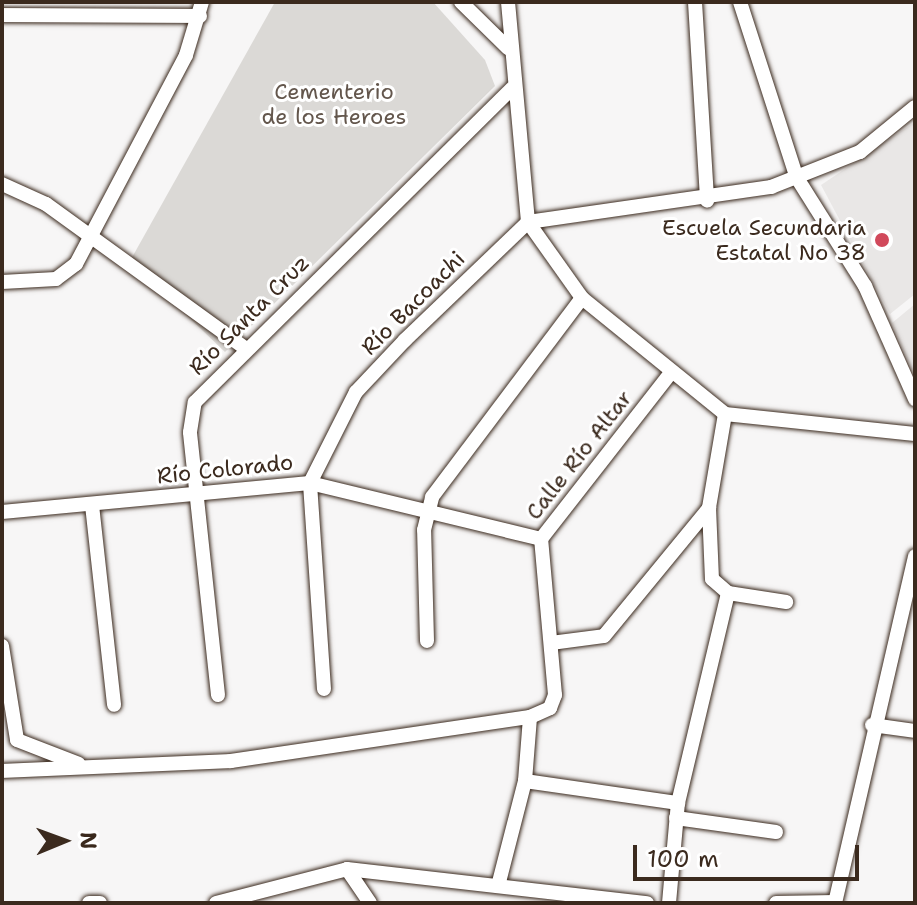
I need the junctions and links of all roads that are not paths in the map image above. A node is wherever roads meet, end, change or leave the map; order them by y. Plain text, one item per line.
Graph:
1 (461, 2) edge
2 (508, 2) edge
3 (695, 2) edge
4 (740, 2) edge
5 (201, 9) edge
6 (2, 15) edge
7 (508, 48) junction
8 (512, 88) junction
9 (915, 107) edge
10 (797, 178) junction
11 (2, 184) edge
12 (707, 201) junction
13 (528, 222) junction
14 (89, 241) junction
15 (2, 282) edge
16 (582, 298) junction
17 (246, 349) junction
18 (670, 374) junction
19 (915, 399) edge
20 (725, 414) junction
21 (915, 434) edge
22 (310, 483) junction
23 (195, 495) junction
24 (92, 505) junction
25 (709, 508) junction
26 (427, 509) junction
27 (2, 512) edge
28 (541, 539) junction
29 (915, 556) edge
30 (728, 593) junction
31 (786, 602) dead end
32 (427, 641) dead end
33 (551, 643) junction
34 (2, 646) edge
35 (324, 689) dead end
36 (218, 695) dead end
37 (114, 705) dead end
38 (530, 717) junction
39 (872, 725) junction
40 (915, 731) edge
41 (79, 765) junction
42 (2, 771) edge
43 (525, 781) junction
44 (677, 810) junction
45 (776, 832) dead end
46 (347, 869) junction
47 (498, 886) junction
48 (835, 902) edge
49 (89, 903) edge
50 (100, 903) edge
51 (216, 903) edge
52 (370, 903) edge
53 (647, 903) edge
54 (669, 903) edge
55 (776, 903) edge

1 - 7 street
2 - 7 street
3 - 12 street
4 - 10 street
5 - 6 street
5 - 14 street
7 - 8 street
8 - 13 street
8 - 17 street, Río Santa Cruz
9 - 10 street
10 - 12 street
10 - 19 street
11 - 14 street
12 - 13 street
13 - 16 street
13 - 22 street, Río Bacoachi
14 - 15 street
14 - 17 street
16 - 18 street
16 - 26 street
17 - 23 street, Río Santa Cruz
18 - 20 street
18 - 28 street, Calle Río Altar
20 - 21 street
20 - 25 street
22 - 23 street, Río Colorado
22 - 26 street, Río Colorado
22 - 35 street
23 - 24 street, Río Colorado
23 - 36 street, Río Santa Cruz
24 - 27 street, Río Colorado
24 - 37 street
25 - 30 street
25 - 33 street
26 - 28 street, Río Colorado
26 - 32 street
28 - 33 street, Calle Río Altar
29 - 39 street
30 - 31 street
30 - 44 street
33 - 38 street, Calle Río Altar
34 - 41 street
38 - 41 street
38 - 43 street
39 - 40 street
39 - 48 street
41 - 42 street
43 - 44 street
43 - 47 street
44 - 45 street
44 - 54 street
46 - 47 street
46 - 51 street
46 - 52 street
47 - 53 street
48 - 55 street
49 - 50 street

